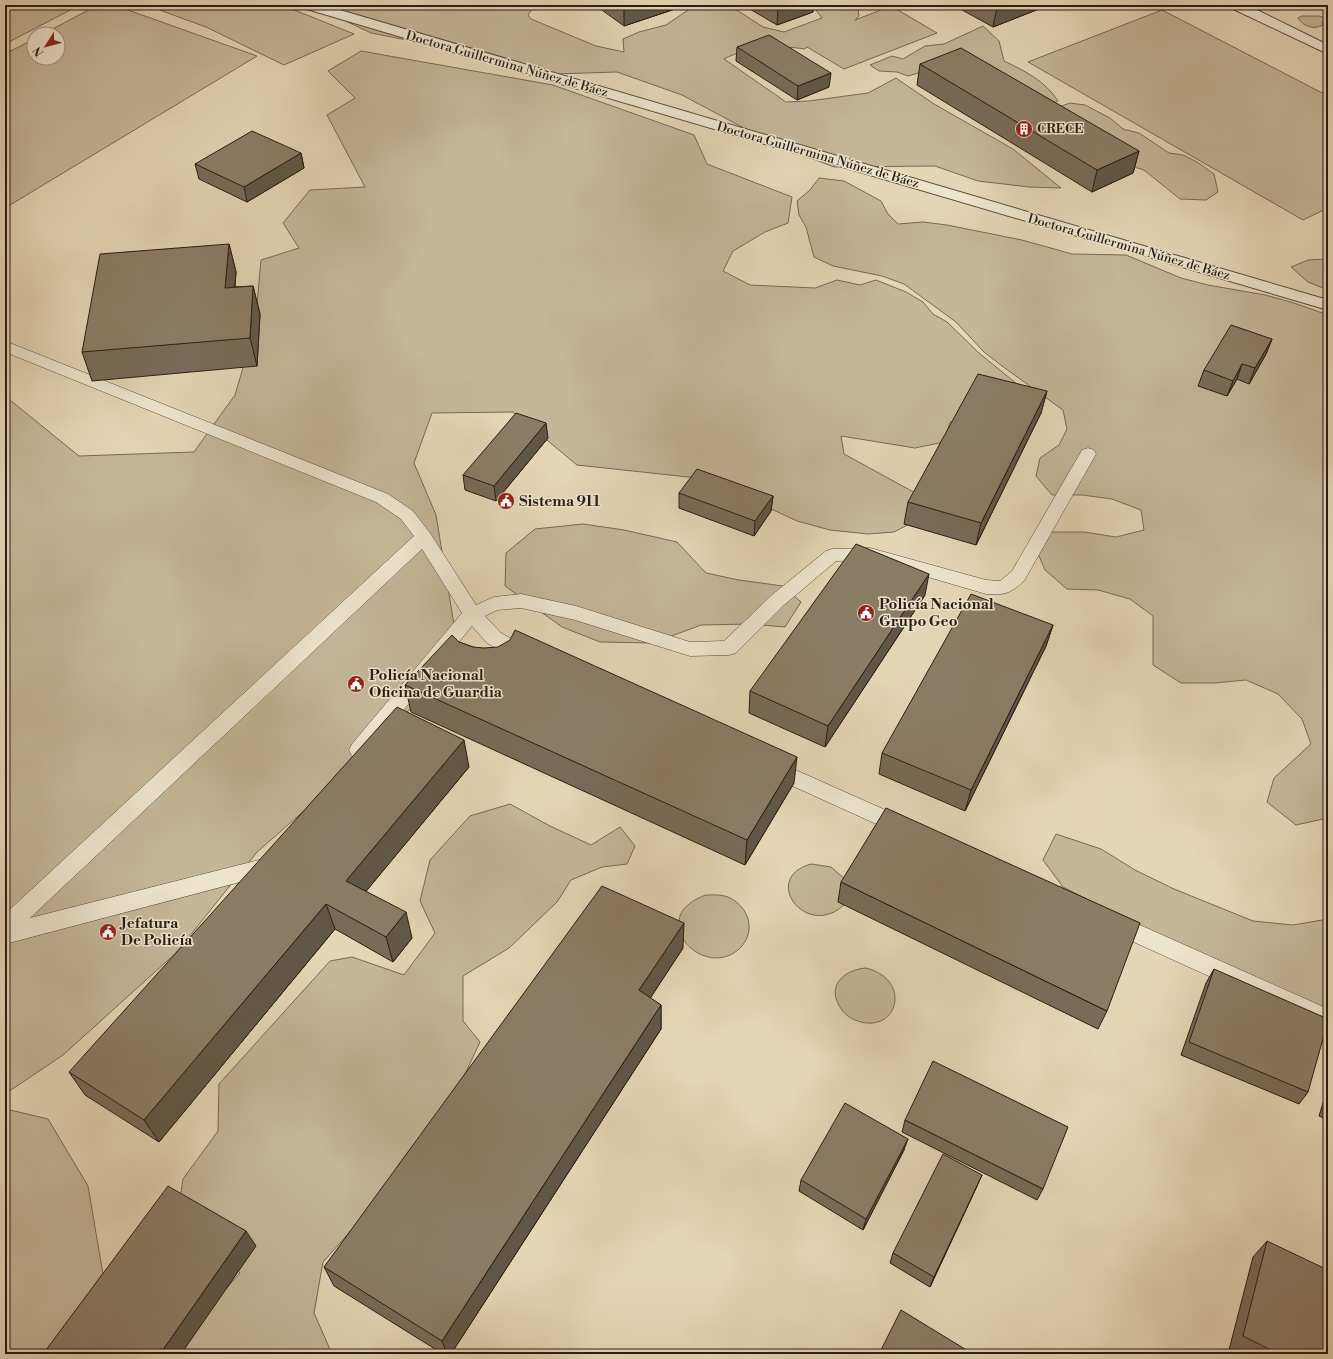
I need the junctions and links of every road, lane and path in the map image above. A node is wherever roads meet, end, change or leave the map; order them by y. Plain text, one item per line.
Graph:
1 (308, 5) edge
2 (1236, 5) edge
3 (1328, 50) edge
4 (1328, 306) edge
5 (5, 346) edge
6 (1088, 454) dead end
7 (424, 537) junction
8 (472, 614) junction
9 (544, 664) edge
10 (754, 760) edge
11 (347, 766) edge
12 (921, 835) edge
13 (286, 852) edge
14 (1096, 914) edge
15 (5, 928) edge
16 (5, 934) edge
17 (1328, 1020) edge

1 - 4 street, Doctora Guillermina Núñez de Báez
2 - 3 street
5 - 7 lane
6 - 8 lane
7 - 8 lane
7 - 15 lane
8 - 9 lane
8 - 11 lane
10 - 12 lane
13 - 16 lane
14 - 17 lane

